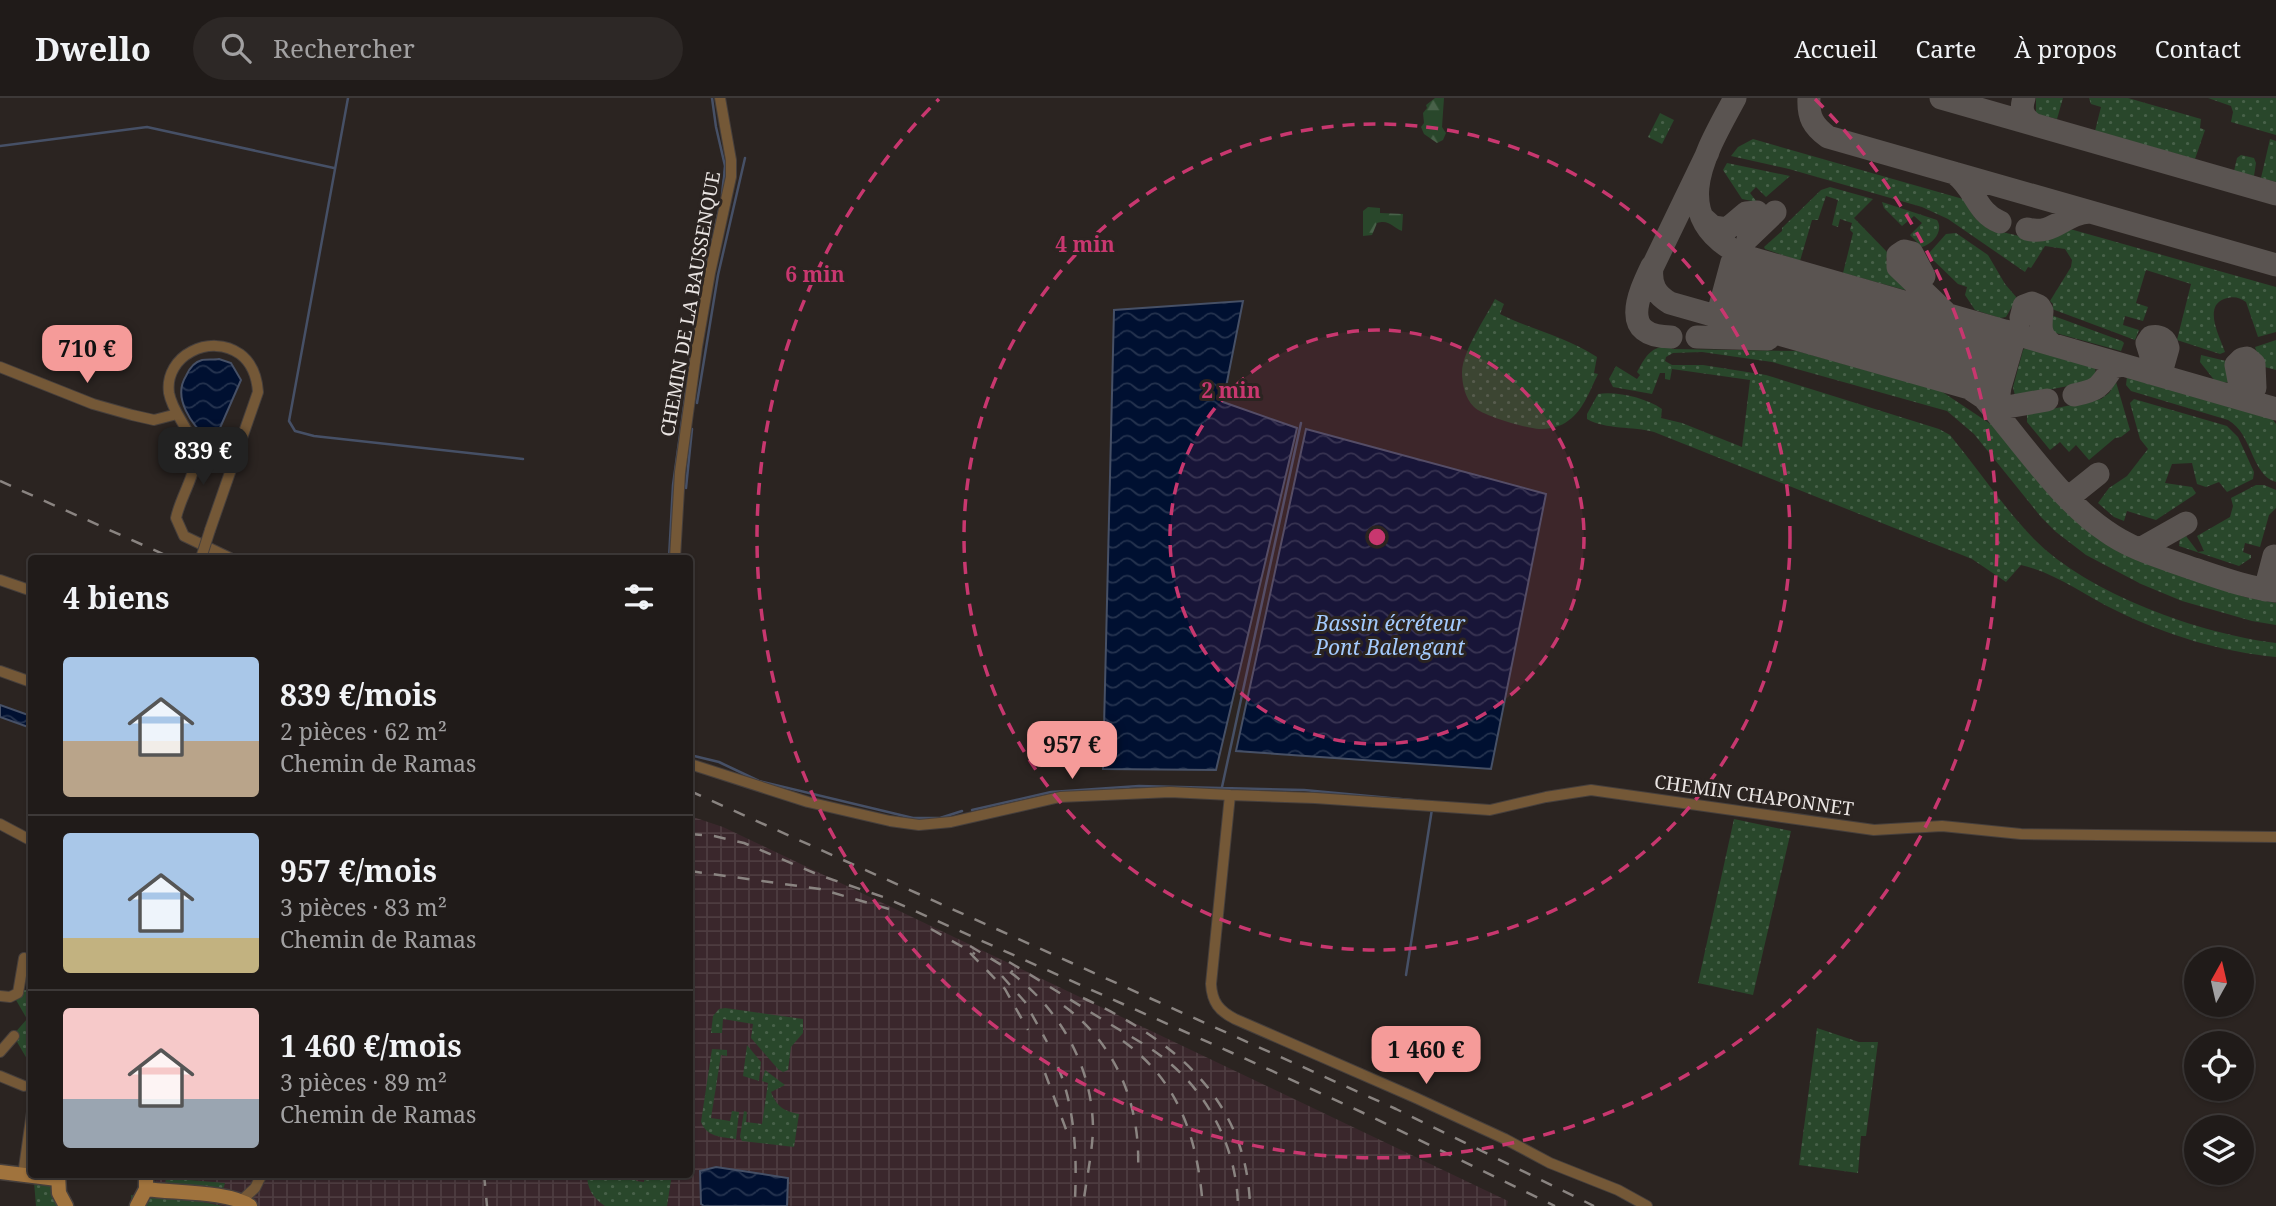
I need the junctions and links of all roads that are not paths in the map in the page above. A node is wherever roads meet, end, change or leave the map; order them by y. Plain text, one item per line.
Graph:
1 (720, 98) edge
2 (0, 367) edge
3 (177, 414) junction
4 (202, 555) edge
5 (223, 555) edge
6 (676, 555) edge
7 (0, 580) edge
8 (28, 590) edge
9 (0, 671) edge
10 (28, 681) edge
11 (693, 765) edge
12 (1230, 795) junction
13 (0, 824) edge
14 (2276, 836) edge
15 (28, 839) edge
16 (24, 958) dead end
17 (0, 996) edge
18 (14, 1036) dead end
19 (0, 1052) edge
20 (0, 1076) edge
21 (24, 1086) dead end
22 (28, 1140) edge
23 (0, 1172) edge
24 (23, 1175) junction
25 (28, 1175) edge
26 (57, 1178) edge
27 (260, 1178) edge
28 (146, 1182) edge
29 (246, 1203) edge
30 (66, 1206) edge
31 (137, 1206) edge
32 (1647, 1206) edge

1 - 6 street, CHEMIN DE LA BAUSSENQUE
2 - 3 street
3 - 4 street, bridge
3 - 5 street
7 - 8 street
9 - 10 street
11 - 12 street, CHEMIN CHAPONNET
12 - 14 street, CHEMIN CHAPONNET
12 - 32 street
13 - 15 street
16 - 17 street
18 - 19 street
20 - 21 street
22 - 24 street
23 - 24 street
24 - 25 street
26 - 30 street
27 - 29 street
28 - 29 street
28 - 31 street

